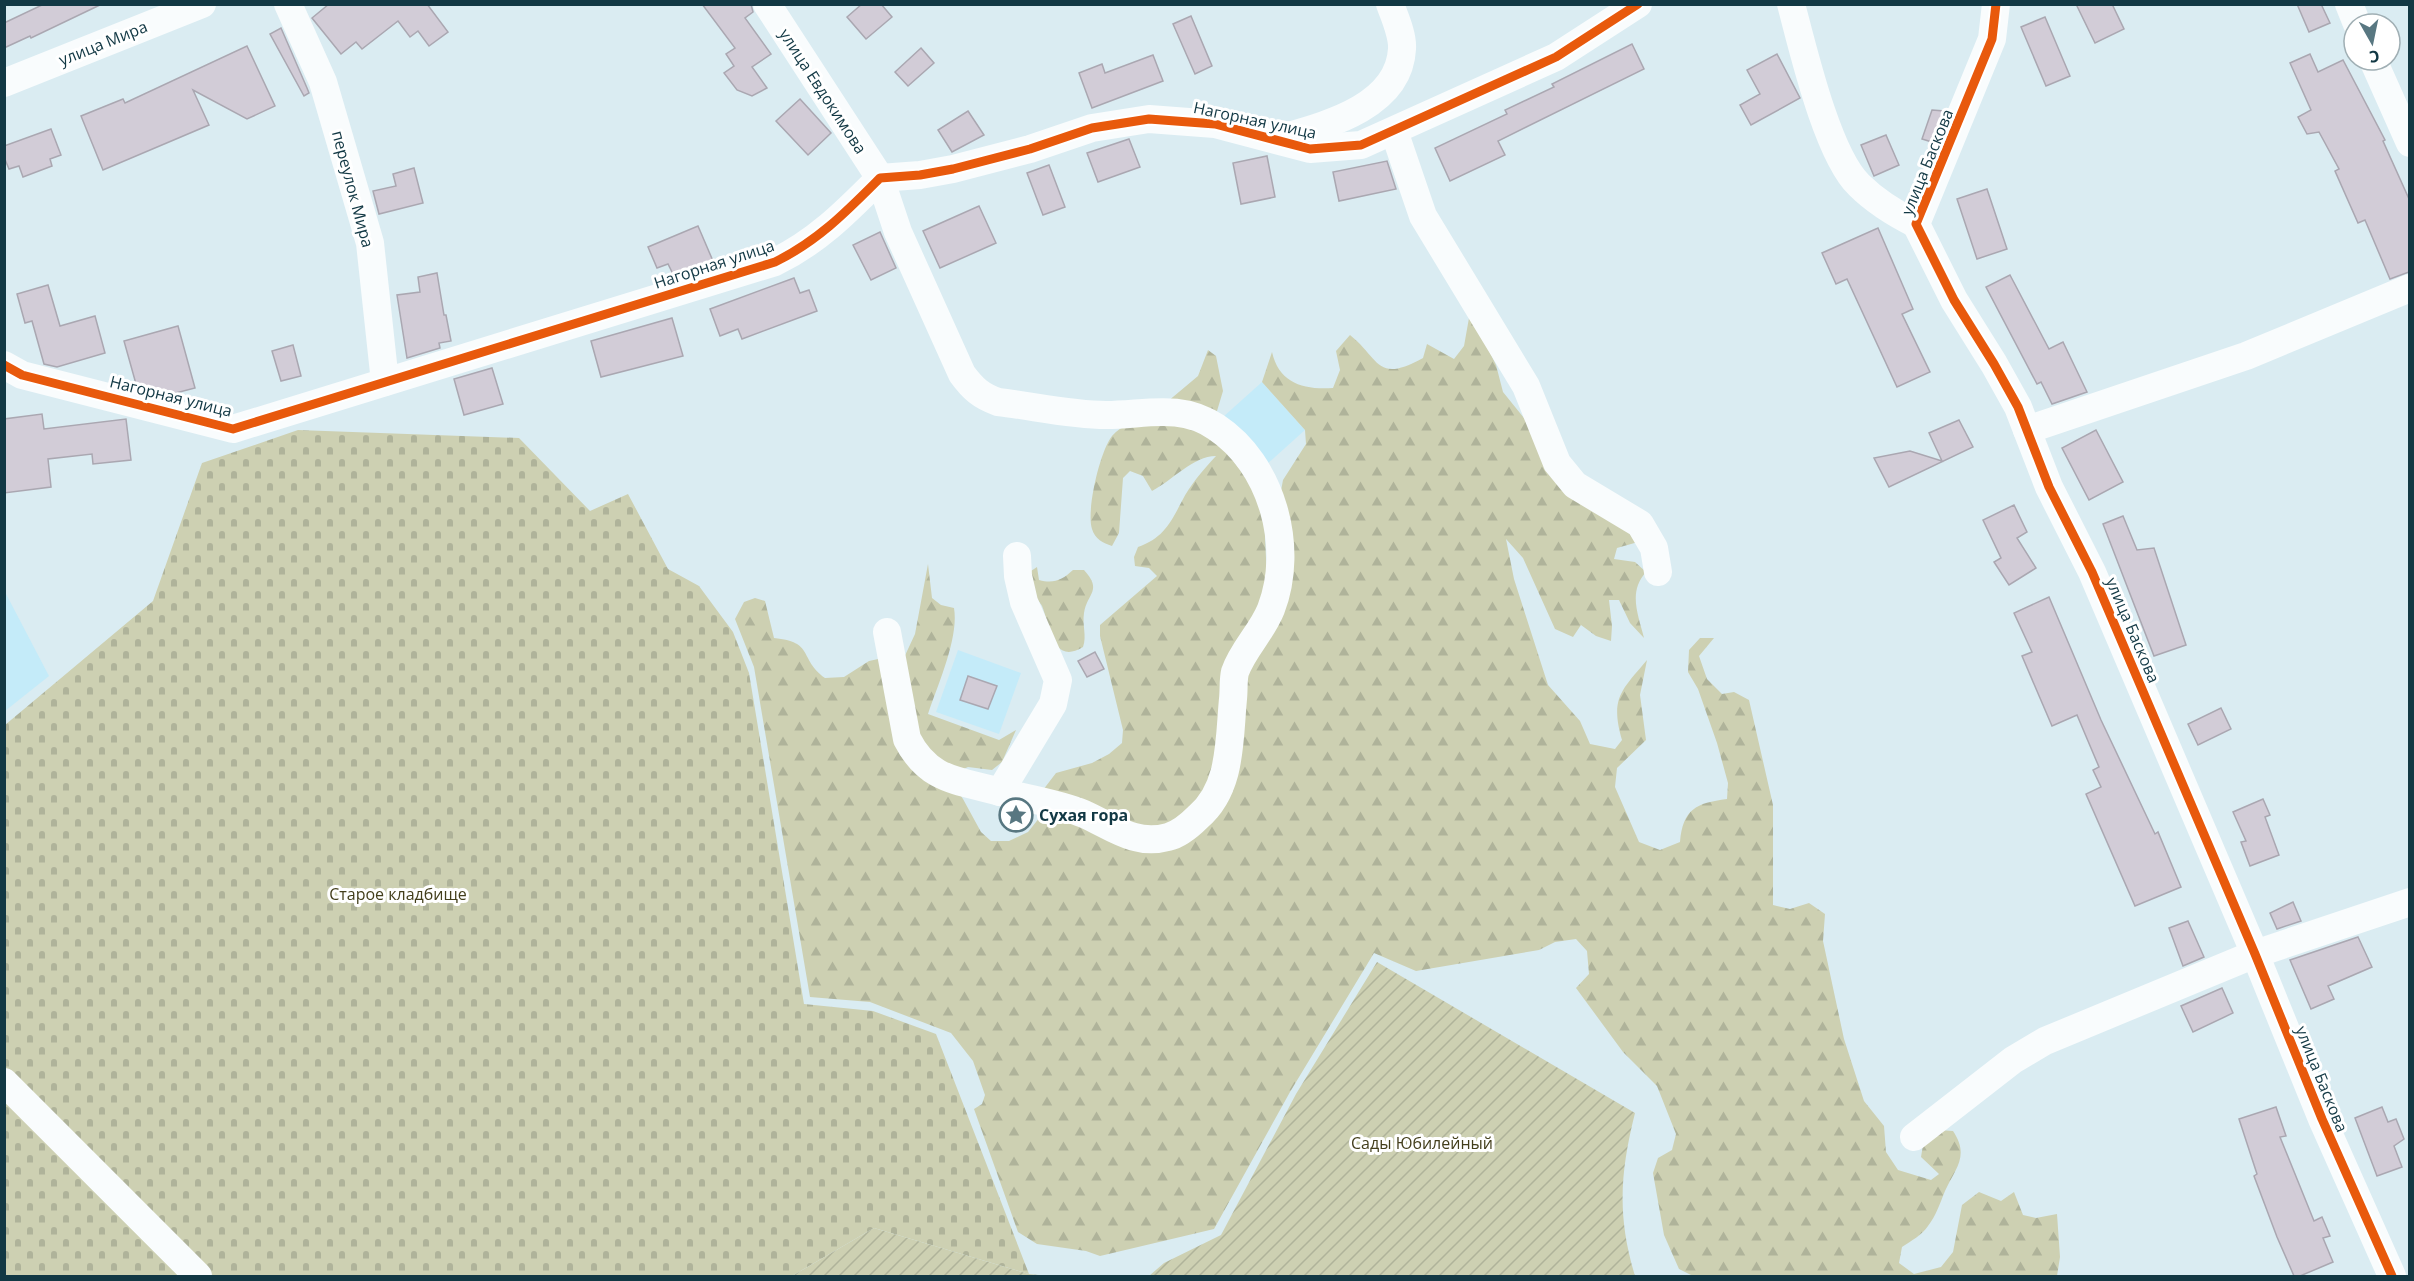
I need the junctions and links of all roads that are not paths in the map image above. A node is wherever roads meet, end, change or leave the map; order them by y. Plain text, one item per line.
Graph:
1 (202, 4) edge
2 (288, 4) edge
3 (767, 4) edge
4 (1390, 4) edge
5 (1638, 4) edge
6 (1791, 4) edge
7 (1996, 4) edge
8 (2378, 72) edge
9 (4, 83) edge
10 (1366, 106) junction
11 (1420, 119) junction
12 (1394, 131) junction
13 (1278, 139) junction
14 (2409, 143) edge
15 (880, 178) junction
16 (1916, 224) junction
17 (2409, 288) edge
18 (4, 365) edge
19 (385, 382) junction
20 (2027, 430) junction
21 (1017, 556) dead end
22 (1658, 572) dead end
23 (887, 632) dead end
24 (1000, 792) junction
25 (2409, 902) edge
26 (2255, 954) junction
27 (4, 1082) edge
28 (1914, 1137) dead end
29 (198, 1276) edge
30 (2392, 1276) edge

1 - 9 street, улица Мира
2 - 19 street, переулок Мира
3 - 15 street, улица Евдокимова
4 - 10 street
5 - 11 street, Нагорная улица
6 - 16 street
7 - 16 street, улица Баскова
8 - 14 street
10 - 11 street
10 - 13 street
11 - 12 street, Нагорная улица
12 - 13 street, Нагорная улица
12 - 22 street
13 - 15 street, Нагорная улица
15 - 19 street, Нагорная улица
15 - 24 street, улица Евдокимова
16 - 20 street, улица Баскова
17 - 20 street
18 - 19 street, Нагорная улица
20 - 26 street, улица Баскова
21 - 24 street
23 - 24 street, улица Евдокимова
25 - 26 street
26 - 28 street
26 - 30 street, улица Баскова
27 - 29 street

